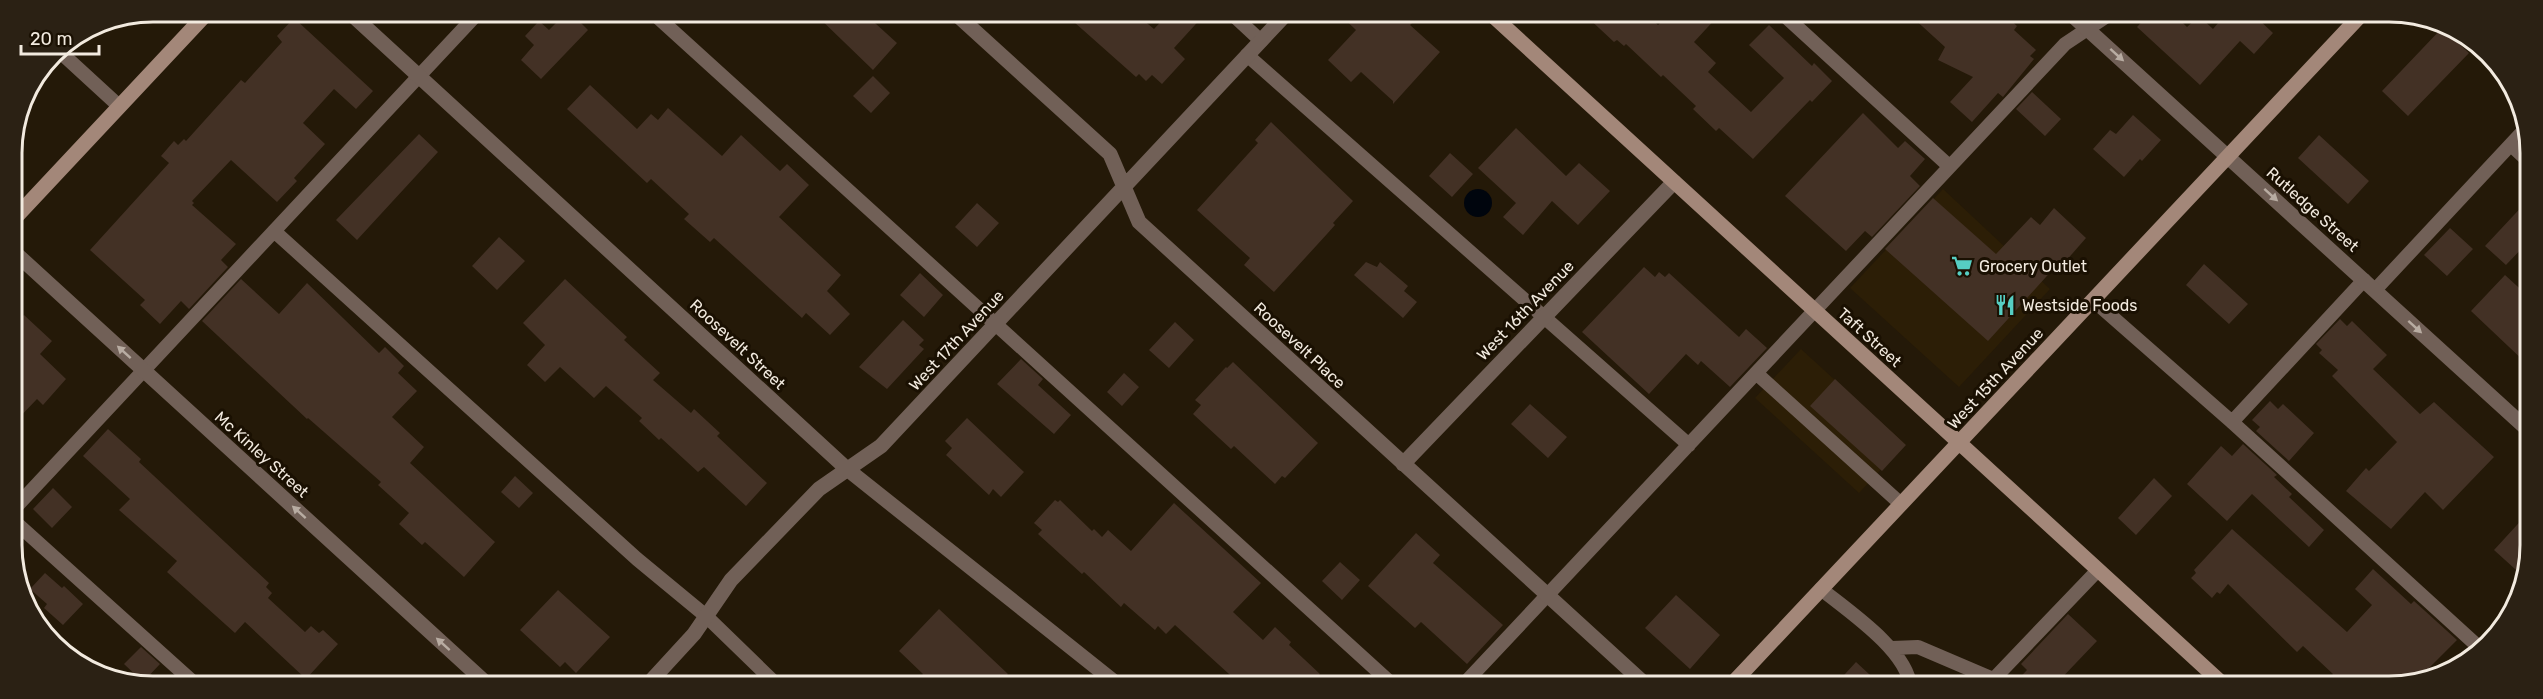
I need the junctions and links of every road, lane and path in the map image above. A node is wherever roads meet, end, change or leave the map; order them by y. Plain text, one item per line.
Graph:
1 (1278, 22) edge
2 (1500, 22) edge
3 (1793, 22) edge
4 (2080, 22) edge
5 (2098, 22) edge
6 (2354, 22) edge
7 (198, 23) edge
8 (361, 23) edge
9 (469, 23) edge
10 (664, 23) edge
11 (965, 23) edge
12 (1241, 23) edge
13 (2087, 29) junction
14 (1261, 40) junction
15 (1247, 55) junction
16 (65, 57) edge
17 (420, 76) junction
18 (119, 106) junction
19 (2519, 136) edge
20 (2511, 145) junction
21 (2520, 153) edge
22 (2228, 156) junction
23 (1949, 166) junction
24 (1674, 182) junction
25 (1123, 188) junction
26 (23, 209) edge
27 (274, 231) junction
28 (23, 260) edge
29 (2369, 285) junction
30 (2093, 300) junction
31 (1813, 310) junction
32 (1544, 317) junction
33 (997, 322) junction
34 (144, 370) junction
35 (1756, 373) junction
36 (2232, 422) junction
37 (2520, 423) edge
38 (1958, 443) junction
39 (1689, 445) junction
40 (1403, 464) junction
41 (847, 469) junction
42 (22, 499) edge
43 (1901, 504) junction
44 (22, 528) edge
45 (2098, 570) junction
46 (1821, 589) junction
47 (1549, 595) junction
48 (706, 616) junction
49 (2476, 644) edge
50 (1892, 648) junction
51 (185, 676) edge
52 (478, 676) edge
53 (655, 676) edge
54 (768, 676) edge
55 (1107, 676) edge
56 (1384, 676) edge
57 (1472, 676) edge
58 (1636, 676) edge
59 (1739, 676) edge
60 (1908, 676) edge
61 (1976, 676) edge
62 (1997, 676) edge
63 (2214, 676) edge

1 - 14 street, West 17th Avenue
2 - 24 street, Taft Street
3 - 23 lane
4 - 13 street, Rutledge Street
5 - 13 lane
6 - 22 street, West 15th Avenue
7 - 18 street
8 - 17 street, Roosevelt Street
9 - 17 lane
10 - 33 lane
11 - 25 street, Roosevelt Place
12 - 14 lane
13 -> 22 street, Rutledge Street
13 - 23 lane
14 - 15 street, West 17th Avenue
15 - 25 street, West 17th Avenue
15 - 32 lane
16 - 18 lane
17 - 27 lane
17 - 41 street, Roosevelt Street
18 - 26 street
19 - 20 lane
20 - 21 lane
20 - 29 lane
22 -> 29 street, Rutledge Street
22 - 30 street, West 15th Avenue
23 - 31 lane
24 - 31 street, Taft Street
24 - 32 street, West 16th Avenue
25 - 33 street, West 17th Avenue
25 - 40 street, Roosevelt Place
27 - 34 lane
27 - 48 lane
34 -> 28 street, Mc Kinley Street
29 - 36 lane
29 -> 37 street, Rutledge Street
30 - 36 lane
30 - 38 street, West 15th Avenue
31 - 35 lane
31 - 38 street, Taft Street
32 - 39 lane
32 - 40 street, West 16th Avenue
33 - 41 street, West 17th Avenue
33 - 56 lane
34 - 42 lane
52 -> 34 street, Mc Kinley Street
35 - 39 lane
35 - 43 lane
36 - 49 lane
38 - 43 street, West 15th Avenue
38 - 45 street, Taft Street
39 - 47 lane
40 - 47 street, Roosevelt Place
41 - 48 street, West 17th Avenue
41 - 55 street, Roosevelt Street
43 - 46 street, West 15th Avenue
44 - 51 lane
45 - 62 lane
45 - 63 street, Taft Street
46 - 50 lane
46 - 59 street, West 15th Avenue
47 - 57 lane
47 - 58 street, Roosevelt Place
48 - 53 street, West 17th Avenue
48 - 54 lane
50 - 60 lane
50 - 61 lane

